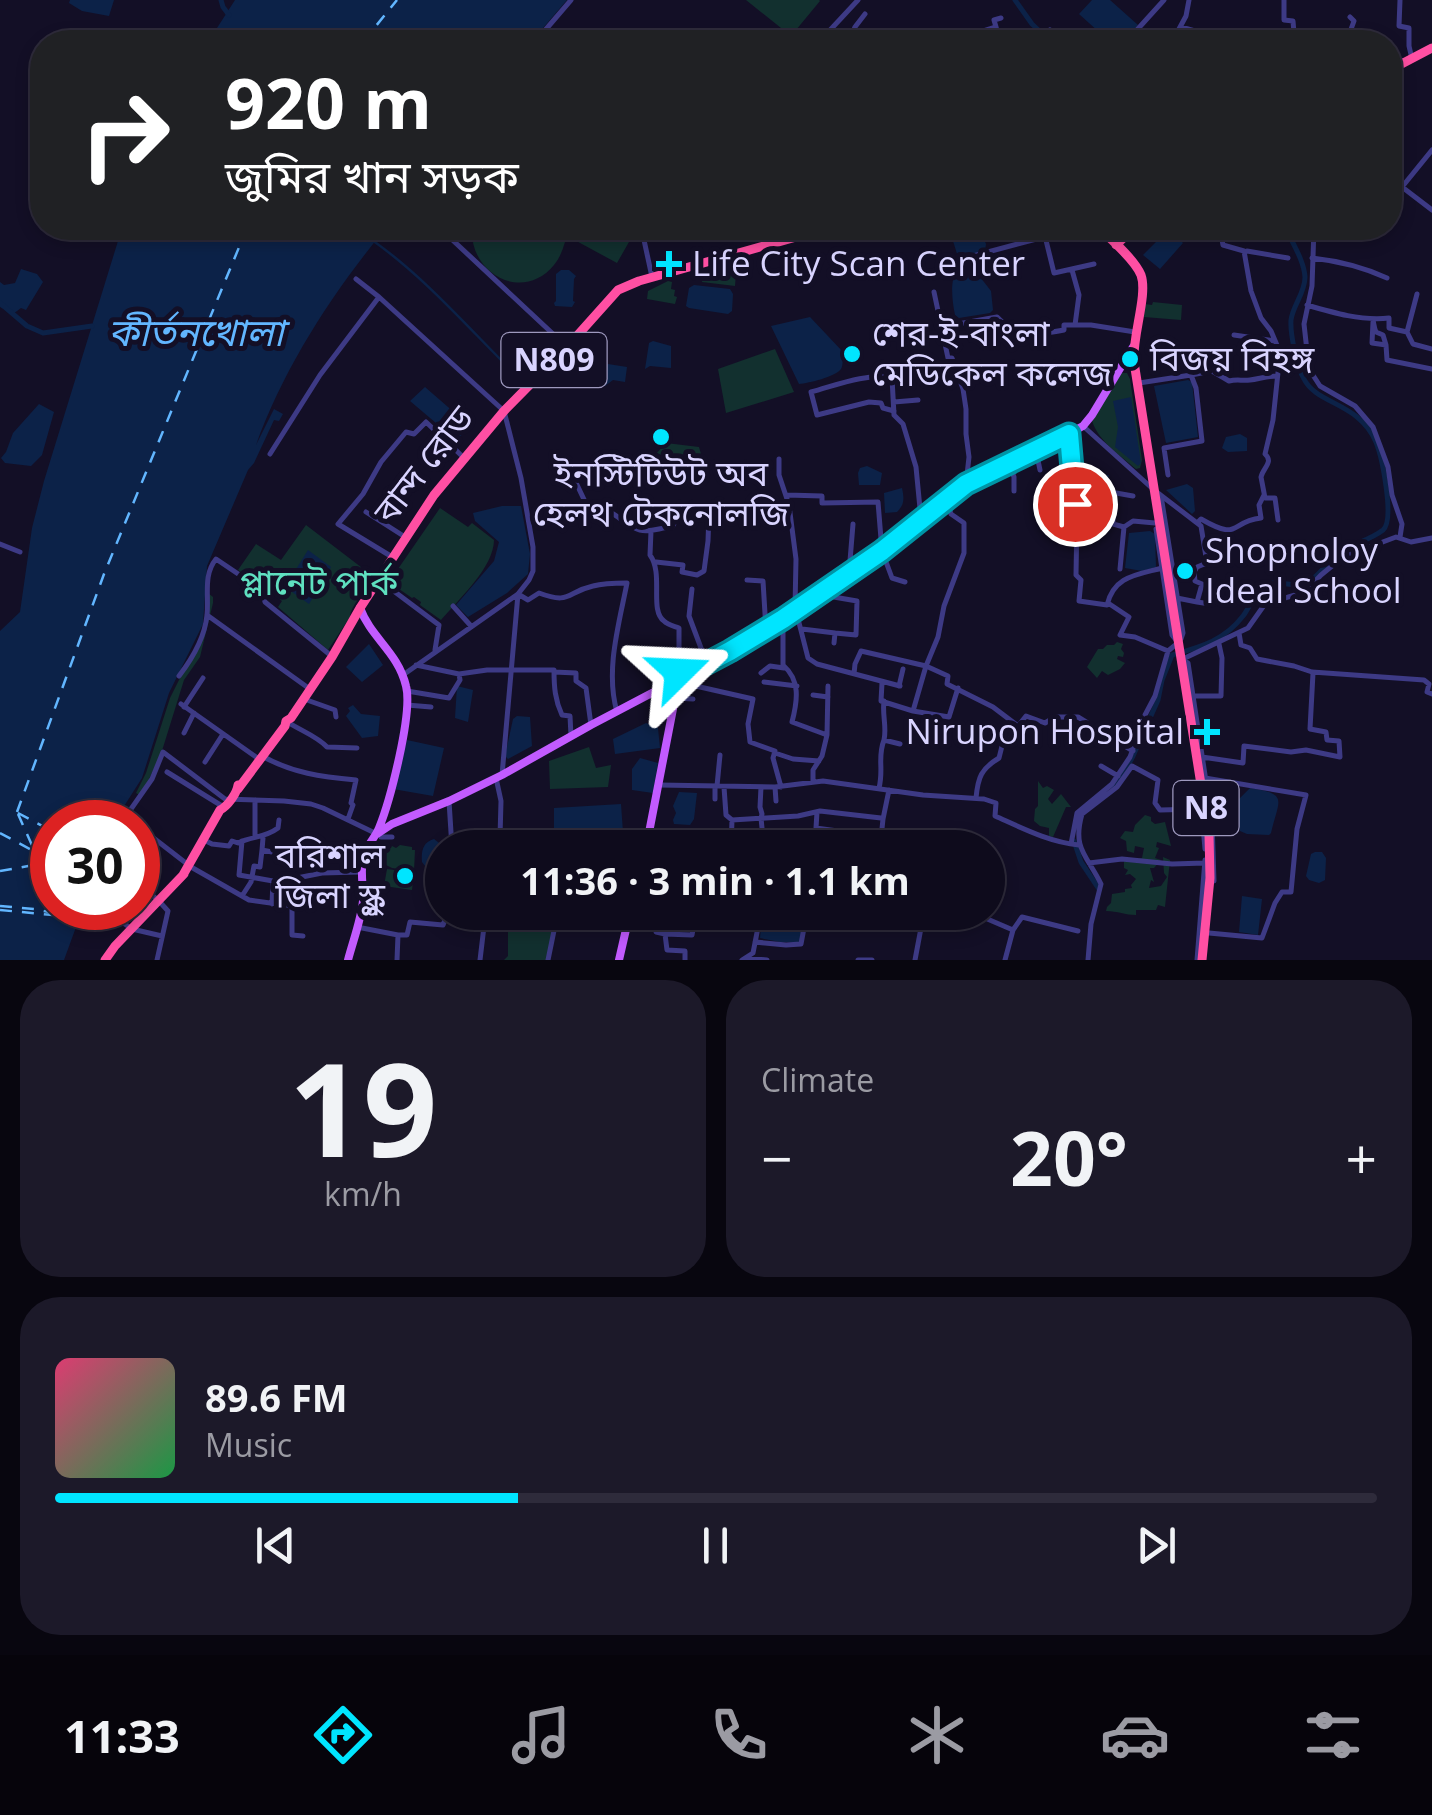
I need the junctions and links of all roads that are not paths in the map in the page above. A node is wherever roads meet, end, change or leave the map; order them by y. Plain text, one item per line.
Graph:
1 (571, 0) edge
2 (858, 0) edge
3 (1164, 0) edge
4 (1189, 0) edge
5 (1284, 0) edge
6 (1400, 0) edge
7 (866, 14) dead end
8 (1350, 17) dead end
9 (1001, 18) dead end
10 (996, 26) junction
11 (1181, 27) junction
12 (545, 30) edge
13 (830, 30) edge
14 (854, 30) edge
15 (983, 30) edge
16 (997, 30) edge
17 (1137, 30) edge
18 (1179, 30) edge
19 (1192, 30) edge
20 (1294, 30) edge
21 (1351, 30) edge
22 (1432, 48) edge
23 (1402, 59) edge
24 (1409, 60) junction
25 (1402, 64) edge
26 (1432, 150) edge
27 (1422, 163) junction
28 (1432, 166) edge
29 (1402, 187) joint
30 (1432, 210) edge
31 (452, 240) edge
32 (644, 240) edge
33 (777, 240) edge
34 (1033, 240) edge
35 (1045, 240) edge
36 (1110, 240) edge
37 (1121, 240) edge
38 (1222, 240) edge
39 (1313, 240) edge
40 (1116, 245) junction
41 (1243, 248) junction
42 (1288, 258) dead end
43 (1312, 258) junction
44 (954, 261) dead end
45 (1094, 264) dead end
46 (1072, 269) junction
47 (652, 275) junction
48 (1387, 278) dead end
49 (356, 279) dead end
50 (934, 292) dead end
51 (1417, 294) dead end
52 (378, 297) junction
53 (1307, 305) junction
54 (1373, 321) junction
55 (1075, 325) junction
56 (941, 327) junction
57 (1135, 332) junction
58 (1407, 332) junction
59 (1234, 335) dead end
60 (1274, 341) junction
61 (1386, 345) junction
62 (565, 346) junction
63 (1133, 347) junction
64 (1432, 349) edge
65 (1432, 369) edge
66 (1191, 375) junction
67 (1277, 376) junction
68 (1137, 383) junction
69 (918, 400) dead end
70 (894, 402) junction
71 (504, 411) junction
72 (894, 412) junction
73 (1083, 426) junction
74 (1069, 434) junction
75 (1036, 451) junction
76 (270, 454) dead end
77 (462, 456) junction
78 (779, 459) dead end
79 (564, 464) dead end
80 (1010, 464) junction
81 (1040, 470) dead end
82 (1168, 475) dead end
83 (966, 484) junction
84 (1014, 490) dead end
85 (1155, 493) junction
86 (787, 495) junction
87 (1264, 495) junction
88 (1133, 496) dead end
89 (946, 499) junction
90 (366, 512) dead end
91 (921, 519) junction
92 (1278, 520) dead end
93 (1198, 522) junction
94 (1155, 523) junction
95 (853, 524) dead end
96 (1124, 527) junction
97 (651, 531) junction
98 (402, 535) junction
99 (1400, 538) junction
100 (1432, 538) edge
101 (0, 544) edge
102 (882, 551) junction
103 (20, 552) dead end
104 (389, 555) junction
105 (656, 562) junction
106 (1162, 568) junction
107 (1120, 569) dead end
108 (849, 574) junction
109 (379, 580) junction
110 (747, 580) dead end
111 (906, 582) dead end
112 (692, 589) dead end
113 (518, 594) junction
114 (820, 594) junction
115 (1178, 598) junction
116 (1198, 602) junction
117 (1108, 603) junction
118 (1210, 604) dead end
119 (453, 606) dead end
120 (360, 608) junction
121 (796, 610) junction
122 (207, 616) junction
123 (783, 619) junction
124 (353, 620) junction
125 (472, 626) junction
126 (802, 629) junction
127 (766, 630) junction
128 (835, 633) junction
129 (1239, 633) junction
130 (834, 643) dead end
131 (1219, 644) junction
132 (435, 650) junction
133 (1168, 651) junction
134 (1180, 652) junction
135 (330, 654) junction
136 (707, 664) junction
137 (416, 665) junction
138 (926, 666) junction
139 (784, 668) junction
140 (903, 669) dead end
141 (510, 671) junction
142 (554, 672) junction
143 (761, 673) dead end
144 (1313, 673) junction
145 (459, 674) junction
146 (854, 674) junction
147 (402, 675) junction
148 (180, 676) dead end
149 (204, 678) dead end
150 (678, 680) junction
151 (764, 682) dead end
152 (882, 683) junction
153 (797, 686) junction
154 (828, 686) dead end
155 (307, 688) junction
156 (958, 688) junction
157 (406, 691) junction
158 (813, 694) dead end
159 (1432, 694) edge
160 (1193, 696) junction
161 (828, 697) junction
162 (674, 698) junction
163 (304, 699) junction
164 (693, 699) dead end
165 (884, 701) junction
166 (407, 706) junction
167 (432, 707) dead end
168 (914, 710) junction
169 (618, 712) junction
170 (194, 714) junction
171 (336, 717) dead end
172 (286, 721) junction
173 (591, 725) junction
174 (1018, 726) junction
175 (184, 733) dead end
176 (223, 734) junction
177 (827, 735) junction
178 (571, 736) junction
179 (884, 740) junction
180 (900, 744) dead end
181 (357, 748) dead end
182 (1133, 751) junction
183 (774, 752) junction
184 (720, 755) dead end
185 (259, 757) junction
186 (1202, 758) junction
187 (819, 761) junction
188 (205, 762) dead end
189 (1102, 766) dead end
190 (167, 772) dead end
191 (1118, 776) junction
192 (499, 777) junction
193 (1205, 778) junction
194 (813, 781) junction
195 (658, 785) junction
196 (718, 786) junction
197 (761, 786) junction
198 (778, 787) junction
199 (238, 788) junction
200 (879, 789) junction
201 (889, 790) junction
202 (976, 798) junction
203 (244, 799) junction
204 (715, 799) dead end
205 (138, 800) edge
206 (255, 800) junction
207 (450, 801) junction
208 (776, 802) dead end
209 (227, 804) junction
210 (1201, 808) junction
211 (817, 812) junction
212 (760, 818) junction
213 (348, 819) junction
214 (883, 819) junction
215 (279, 820) dead end
216 (732, 820) junction
217 (816, 828) joint
218 (451, 830) edge
219 (500, 830) edge
220 (649, 830) edge
221 (731, 830) edge
222 (762, 830) edge
223 (830, 830) edge
224 (882, 830) edge
225 (254, 836) junction
226 (264, 836) junction
227 (380, 836) junction
228 (392, 836) dead end
229 (206, 841) junction
230 (242, 841) junction
231 (1075, 845) junction
232 (160, 847) edge
233 (262, 850) junction
234 (304, 863) dead end
235 (1088, 863) junction
236 (1206, 863) junction
237 (187, 869) junction
238 (362, 872) junction
239 (252, 878) junction
240 (242, 896) junction
241 (160, 898) edge
242 (160, 902) edge
243 (272, 904) junction
244 (292, 906) junction
245 (425, 923) edge
246 (356, 927) junction
247 (1005, 927) edge
248 (131, 930) edge
249 (136, 930) edge
250 (484, 930) edge
251 (554, 930) edge
252 (626, 930) edge
253 (656, 930) edge
254 (693, 930) edge
255 (756, 930) edge
256 (804, 930) edge
257 (921, 930) edge
258 (1013, 930) junction
259 (1078, 932) dead end
260 (1209, 933) junction
261 (665, 934) junction
262 (398, 935) junction
263 (162, 936) junction
264 (303, 936) dead end
265 (755, 942) junction
266 (743, 959) edge
267 (105, 960) edge
268 (157, 960) edge
269 (348, 960) edge
270 (396, 960) edge
271 (480, 960) edge
272 (548, 960) edge
273 (619, 960) edge
274 (685, 960) edge
275 (767, 960) edge
276 (858, 960) edge
277 (872, 960) edge
278 (915, 960) edge
279 (1005, 960) edge
280 (1088, 960) edge
281 (1202, 960) edge

1 - 12 street
2 - 13 street
3 - 17 street
4 - 11 street
5 - 20 street
6 - 24 street
7 - 14 street
8 - 21 street
9 - 10 street
10 - 15 street
10 - 16 street
11 - 18 street
11 - 19 street
22 - 24 highway
23 - 24 street
24 - 25 highway
26 - 27 street
27 - 28 street
27 - 29 street
29 - 30 street
31 - 62 street
32 - 47 street
33 - 47 highway, বান্দ রোড / N809
34 - 44 street
35 - 46 street
36 - 40 highway
37 - 40 highway
38 - 41 street
39 - 43 street
40 - 57 highway, N8
41 - 42 street
41 - 60 street
43 - 48 street
43 - 53 street
45 - 46 street
46 - 55 street
47 - 62 highway, বান্দ রোড / N809
49 - 52 street
50 - 56 street
51 - 58 street
52 - 71 street
52 - 76 street
53 - 54 street
53 - 99 street
54 - 58 street
54 - 61 street
54 - 61 street
55 - 56 street
55 - 57 street
56 - 83 street
57 - 63 highway, N8
58 - 64 street
59 - 60 street
60 - 67 street
61 - 65 street
62 - 71 highway, বান্দ রোড / N809
63 - 68 highway, N8
63 - 73 main road
66 - 67 street
66 - 68 street
66 - 82 street
67 - 87 street
68 - 85 highway, N8
69 - 70 street
70 - 72 street
70 - 72 street
71 - 77 highway, বান্দ রোড / N809
71 - 109 highway, বান্দ রোড / N809
71 - 113 street
72 - 91 street
73 - 74 main road
73 - 85 street
74 - 75 main road
74 - 117 street
75 - 80 main road
75 - 81 street
77 - 98 highway, বান্দ রোড / N809
77 - 104 street
78 - 86 street
79 - 97 street
80 - 83 main road
80 - 84 street
83 - 89 main road
85 - 93 street
85 - 94 street
85 - 115 street
85 - 134 highway, N8
86 - 102 street
86 - 121 street
87 - 92 street
87 - 93 street
88 - 96 street
89 - 91 main road
89 - 138 street
90 - 98 street
91 - 102 main road
93 - 116 street
94 - 96 street
94 - 106 street
95 - 108 street
96 - 107 street
97 - 105 street
97 - 105 street
98 - 104 highway, বান্দ রোড / N809
99 - 100 street
99 - 129 street
101 - 103 street
102 - 108 main road
102 - 111 street
104 - 120 highway, বান্দ রোড / N809
105 - 150 street
106 - 117 street
106 - 134 street
108 - 114 main road
109 - 120 highway, বান্দ রোড / N809
109 - 132 street
110 - 127 street
112 - 136 street
113 - 125 street
113 - 141 street
113 - 169 street
114 - 121 main road
114 - 128 street
115 - 116 street
115 - 134 street
116 - 118 street
117 - 133 street
119 - 125 street
120 - 124 highway, বান্দ রোড / N809
120 - 147 main road
121 - 123 main road
121 - 126 street
122 - 135 street
122 - 148 street
122 - 155 street
123 - 127 main road
123 - 139 street
124 - 135 highway, বান্দ রোড / N809
124 - 147 main road
124 - 163 highway, বান্দ রোড / N809
125 - 132 street
126 - 128 street
126 - 146 street
127 - 136 main road
128 - 130 street
129 - 131 street
129 - 144 street
131 - 134 street
131 - 160 street
132 - 137 street
133 - 134 street
133 - 182 street
134 - 160 street
134 - 210 street
134 - 281 highway, N8
135 - 155 highway, বান্দ রোড / N809
136 - 150 main road
137 - 145 street
137 - 147 street
138 - 146 street
138 - 156 street
138 - 168 street
139 - 143 street
139 - 153 street
140 - 152 street
141 - 142 street
141 - 145 street
141 - 192 street
142 - 173 street
142 - 178 street
144 - 159 street
144 - 186 street
145 - 157 street
146 - 152 street
147 - 157 main road
147 - 227 main road
149 - 170 street
150 - 162 main road
150 - 169 main road
150 - 183 street
151 - 153 street
152 - 165 street
153 - 177 street
154 - 161 street
155 - 172 highway, বান্দ রোড / N809
156 - 168 street
156 - 174 street
157 - 166 main road
158 - 161 street
160 - 186 street
161 - 177 street
162 - 164 street
162 - 195 main road
163 - 171 street
163 - 172 highway, বান্দ রোড / N809
165 - 168 street
165 - 179 street
166 - 167 street
166 - 227 main road
169 - 173 main road
170 - 175 street
170 - 176 street
172 - 181 street
172 - 185 highway, বান্দ রোড / N809
173 - 178 main road
174 - 182 street
174 - 202 street
176 - 185 street
176 - 188 street
177 - 187 street
178 - 192 main road
179 - 180 street
179 - 200 street
182 - 191 street
183 - 187 street
183 - 198 street
184 - 196 street
185 - 199 highway, বান্দ রোড / N809
185 - 213 street
186 - 193 street
187 - 194 street
189 - 191 street
190 - 209 street
191 - 231 street
192 - 207 main road
192 - 219 street
193 - 260 street
193 - 260 street
194 - 198 street
194 - 200 street
195 - 196 street
195 - 220 main road
196 - 197 street
196 - 204 street
196 - 216 street
197 - 198 street
197 - 212 street
198 - 208 street
199 - 203 street
199 - 209 highway, বান্দ রোড / N809
200 - 201 street
201 - 202 street
201 - 214 street
202 - 231 street
203 - 206 street
203 - 209 street
205 - 209 street
206 - 213 street
206 - 225 street
207 - 218 street
207 - 227 main road
209 - 229 highway, বান্দ রোড / N809
209 - 237 highway, বান্দ রোড / N809
210 - 231 street
210 - 236 street
211 - 212 street
211 - 214 street
211 - 217 street
212 - 216 street
212 - 222 street
213 - 227 street
214 - 224 street
215 - 226 street
216 - 221 street
217 - 223 street
225 - 226 street
225 - 230 street
226 - 233 street
227 - 228 street
227 - 238 main road
229 - 230 street
229 - 237 highway, বান্দ রোড / N809
230 - 239 street
231 - 235 street
232 - 237 street
233 - 234 street
233 - 239 street
235 - 236 street
235 - 280 street
236 - 281 street
237 - 240 street
237 - 241 highway, বান্দ রোড / N809
238 - 244 street
238 - 246 main road
239 - 240 street
239 - 243 street
240 - 243 street
242 - 263 street
243 - 244 street
244 - 264 street
245 - 262 street
246 - 262 street
246 - 269 main road
247 - 258 street
248 - 267 highway, বান্দ রোড / N809
249 - 263 street
250 - 271 street
251 - 272 street
252 - 273 main road
253 - 261 street
254 - 261 street
255 - 265 street
256 - 265 street
257 - 278 street
258 - 259 street
258 - 279 street
260 - 281 street
261 - 274 street
262 - 270 street
263 - 268 street
265 - 266 street
266 - 275 street
276 - 277 street

